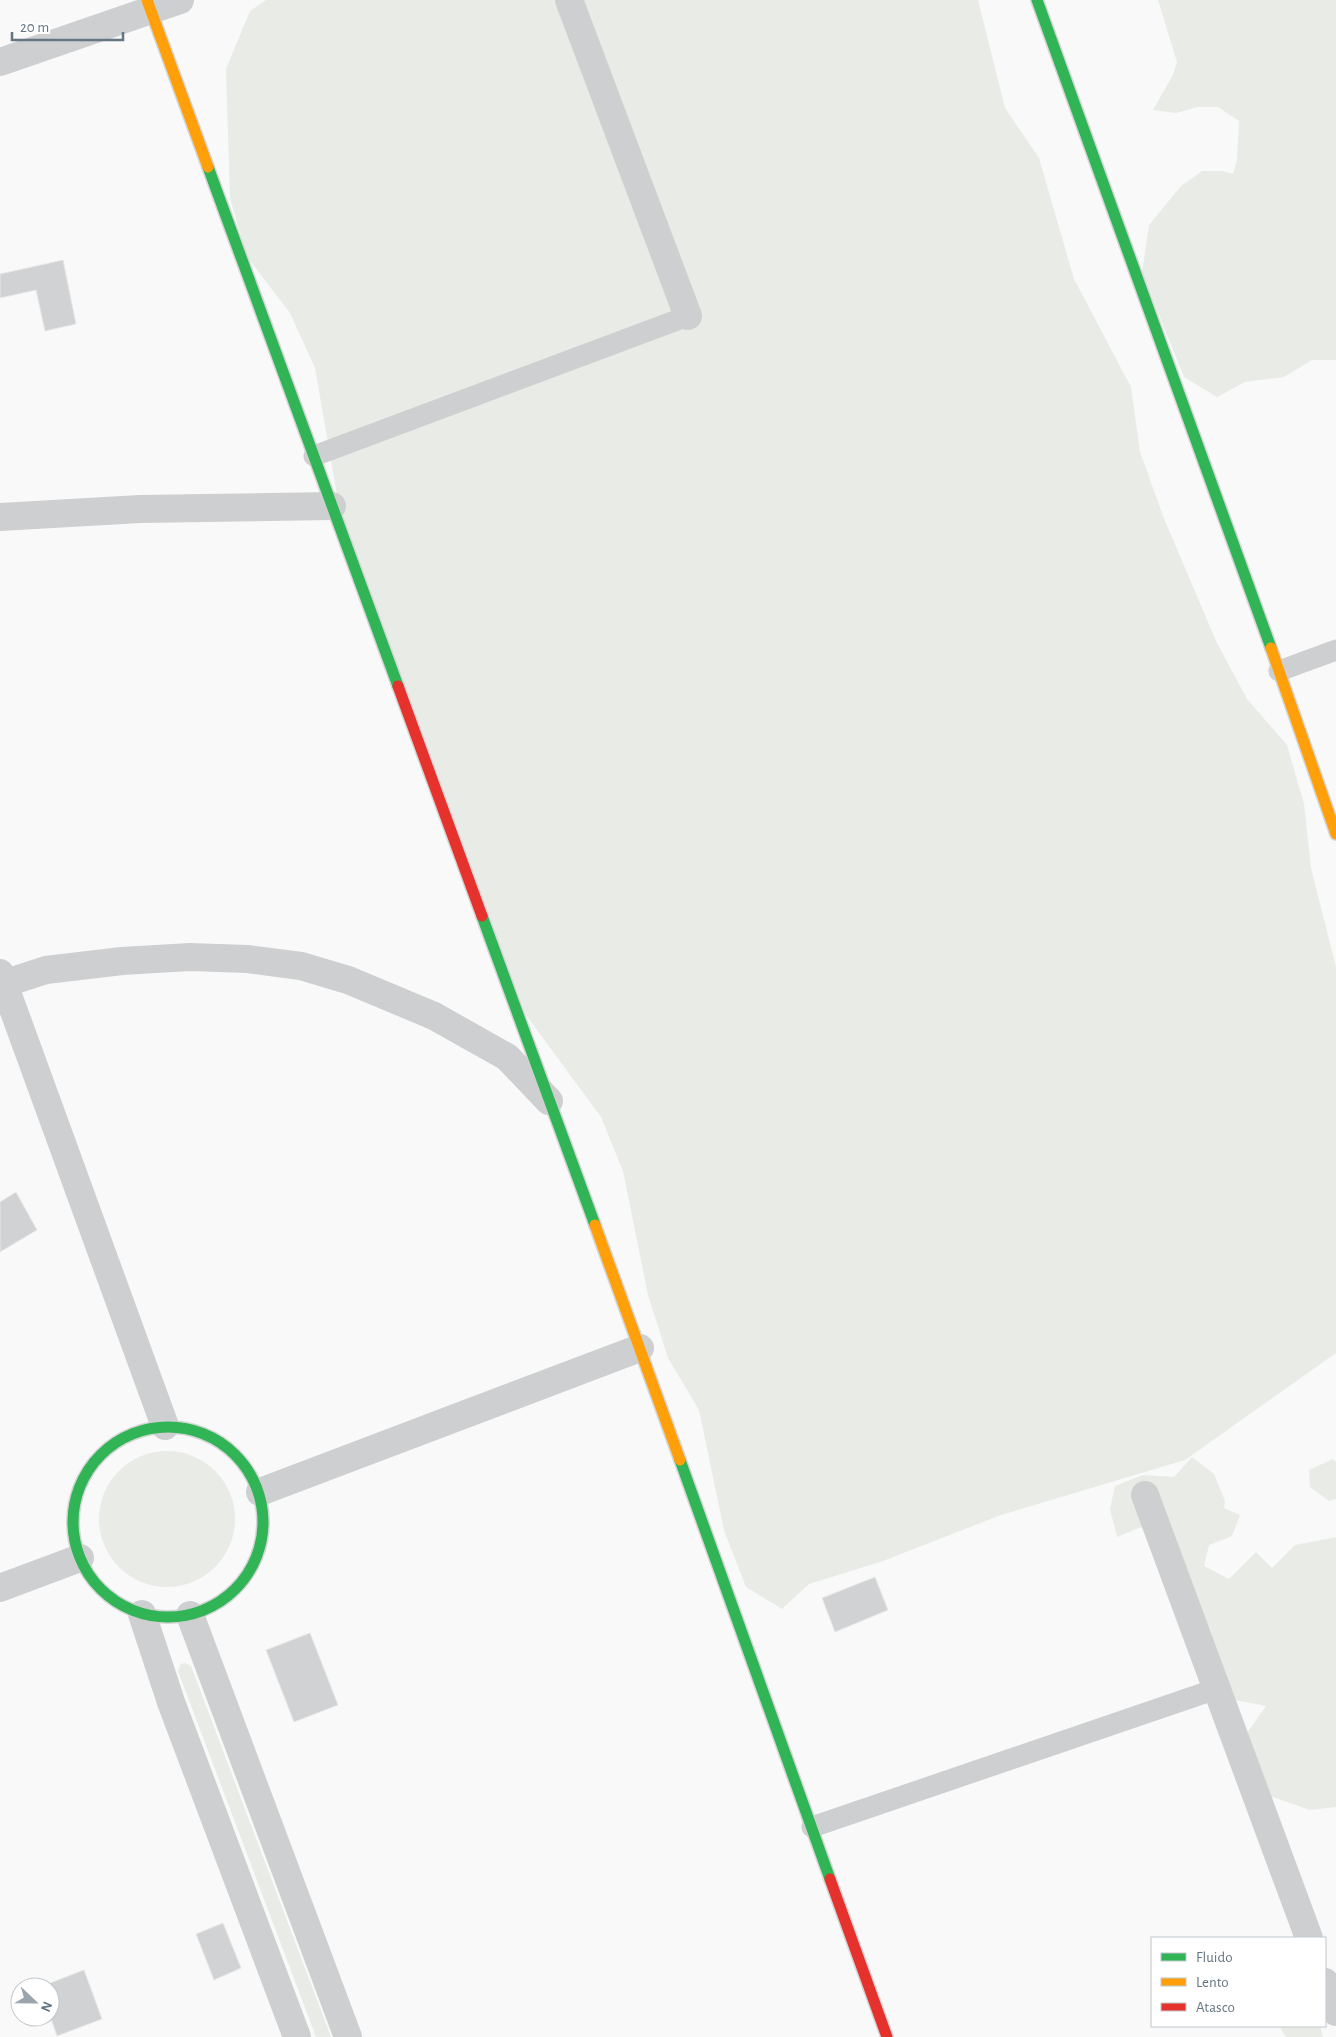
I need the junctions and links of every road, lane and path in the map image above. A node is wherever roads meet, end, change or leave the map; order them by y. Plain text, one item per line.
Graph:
1 (180, 0) edge
2 (569, 0) edge
3 (1037, 0) edge
4 (149, 5) edge
5 (0, 62) edge
6 (688, 316) joint
7 (314, 456) junction
8 (332, 506) junction
9 (0, 517) edge
10 (1336, 650) edge
11 (1279, 671) junction
12 (1336, 834) edge
13 (1, 980) edge
14 (549, 1101) junction
15 (640, 1348) junction
16 (165, 1426) junction
17 (260, 1492) junction
18 (1145, 1495) dead end
19 (80, 1558) junction
20 (0, 1588) edge
21 (142, 1614) junction
22 (190, 1615) junction
23 (1216, 1689) junction
24 (812, 1827) junction
25 (1308, 1937) edge
26 (1326, 1985) edge
27 (1336, 2012) edge
28 (297, 2037) edge
29 (348, 2037) edge
30 (887, 2037) edge

1 - 4 street
2 - 6 street
3 - 11 street
4 - 5 street
4 - 7 street
6 - 7 lane
7 - 8 street
8 - 9 street
8 - 14 street
10 - 11 lane
11 - 12 street
13 - 14 street
13 - 16 street
14 - 15 street
15 - 17 street
15 - 24 street
16 - 17 street
16 - 19 street
17 - 22 street
18 - 23 street
19 - 20 street
19 - 21 street
21 - 22 street
21 - 28 street
22 - 29 street
23 - 24 lane
23 - 25 street
24 - 30 street
26 - 27 street

